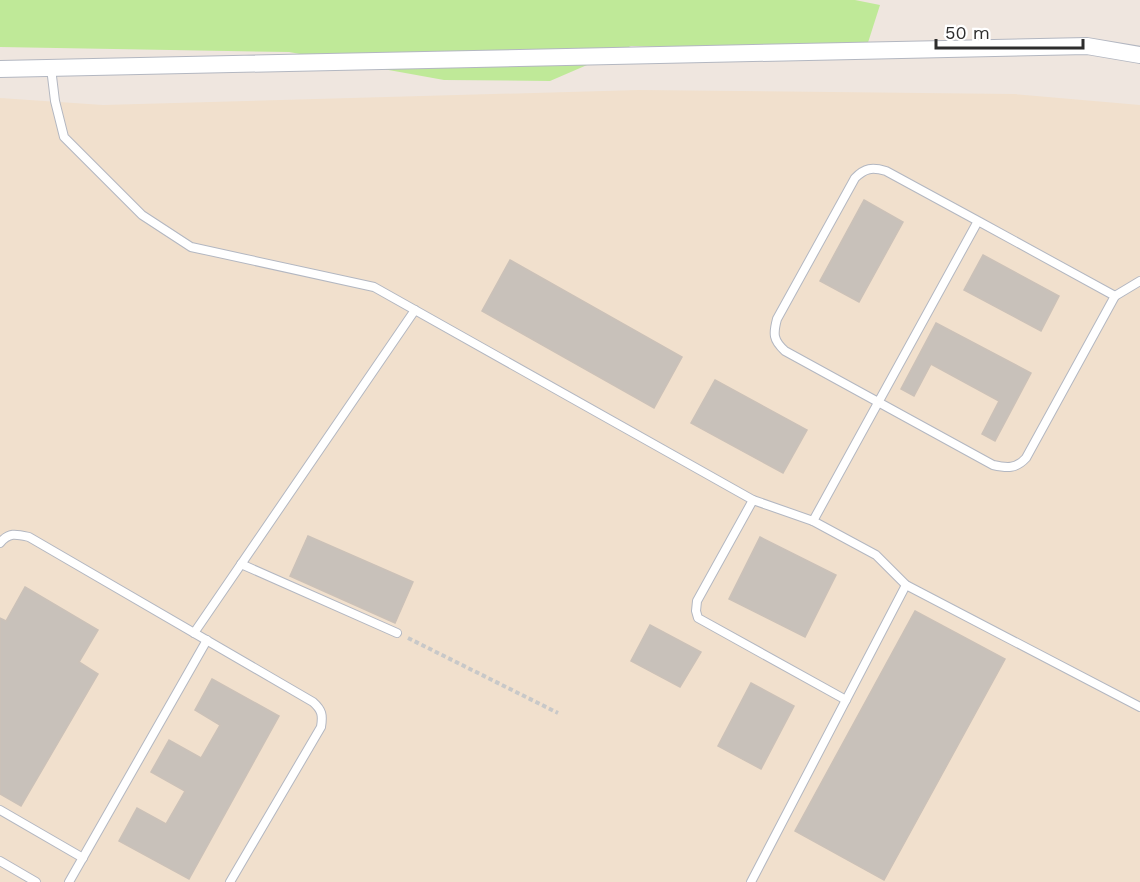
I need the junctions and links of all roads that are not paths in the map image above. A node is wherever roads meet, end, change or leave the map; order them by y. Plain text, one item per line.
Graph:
1 (1140, 55) edge
2 (51, 68) junction
3 (0, 69) edge
4 (978, 221) junction
5 (1140, 281) edge
6 (1115, 296) junction
7 (415, 310) junction
8 (879, 402) junction
9 (753, 500) junction
10 (813, 520) junction
11 (0, 543) edge
12 (241, 564) junction
13 (906, 585) junction
14 (194, 633) junction
15 (397, 633) road end
16 (207, 640) junction
17 (846, 700) junction
18 (1140, 707) edge
19 (0, 810) edge
20 (82, 858) junction
21 (0, 861) edge
22 (36, 882) edge
23 (69, 882) edge
24 (230, 882) edge
25 (751, 882) edge

1 - 2 street
2 - 3 street
2 - 7 lane
4 - 6 lane
4 - 8 lane
4 - 8 lane
5 - 6 lane
6 - 8 lane
7 - 9 lane
7 - 12 lane
8 - 10 lane
9 - 10 lane
9 - 17 lane
10 - 13 lane
11 - 14 lane
12 - 14 lane
12 - 15 lane
13 - 17 lane
13 - 18 lane
14 - 16 lane
16 - 20 lane
16 - 24 lane
17 - 25 lane
19 - 20 lane
20 - 23 lane
21 - 22 lane

